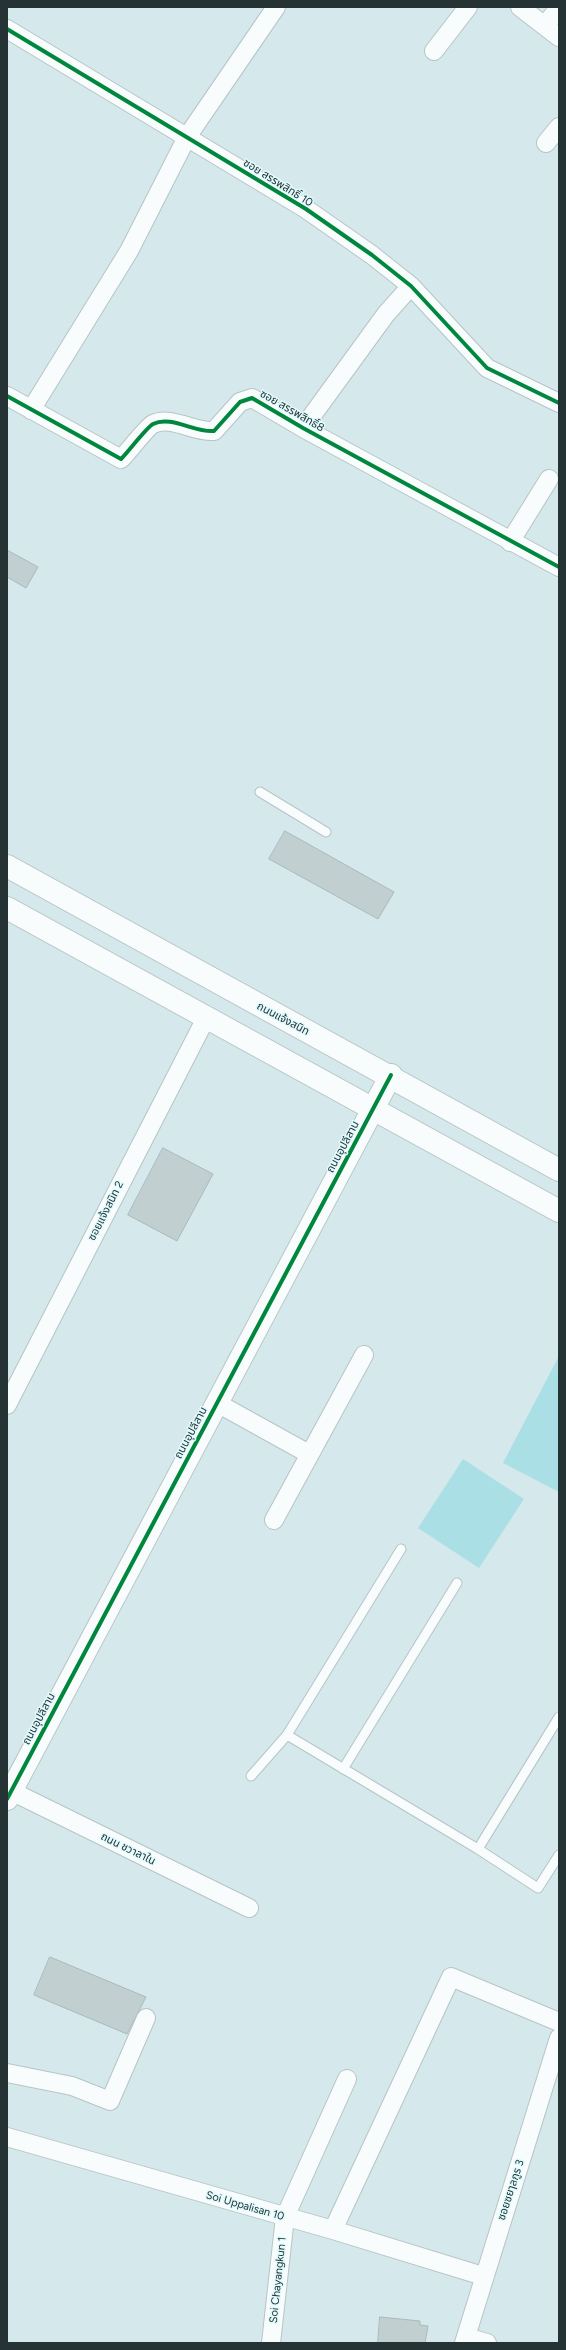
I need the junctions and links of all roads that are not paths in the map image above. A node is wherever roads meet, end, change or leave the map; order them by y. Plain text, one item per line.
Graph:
1 (276, 7) edge
2 (468, 7) edge
3 (520, 7) edge
4 (559, 8) edge
5 (545, 25) junction
6 (7, 29) edge
7 (559, 36) edge
8 (434, 51) dead end
9 (559, 127) edge
10 (186, 137) junction
11 (546, 144) dead end
12 (411, 286) junction
13 (7, 396) edge
14 (559, 403) edge
15 (31, 410) junction
16 (303, 428) junction
17 (550, 479) dead end
18 (510, 542) junction
19 (559, 567) edge
20 (260, 792) dead end
21 (326, 832) dead end
22 (7, 866) edge
23 (7, 908) edge
24 (206, 1018) junction
25 (391, 1076) junction
26 (373, 1110) junction
27 (557, 1164) edge
28 (559, 1211) edge
29 (364, 1355) dead end
30 (217, 1403) junction
31 (7, 1405) edge
32 (309, 1454) junction
33 (274, 1520) dead end
34 (401, 1548) dead end
35 (457, 1583) dead end
36 (559, 1717) edge
37 (286, 1735) junction
38 (343, 1769) junction
39 (250, 1776) dead end
40 (8, 1793) edge
41 (478, 1849) junction
42 (559, 1855) edge
43 (249, 1908) dead end
44 (146, 2018) dead end
45 (559, 2022) edge
46 (559, 2038) edge
47 (7, 2073) edge
48 (346, 2079) dead end
49 (7, 2137) edge
50 (285, 2217) junction
51 (334, 2230) junction
52 (483, 2276) junction
53 (465, 2340) edge
54 (271, 2343) edge
55 (488, 2343) edge

1 - 10 street
2 - 8 street
3 - 5 street
4 - 5 street
5 - 7 street
6 - 10 street, ซอย สรรพสิทธิ์ 10
9 - 11 street
10 - 12 street, ซอย สรรพสิทธิ์ 10
10 - 15 street
12 - 14 street, ซอย สรรพสิทธิ์ 10
12 - 16 street
13 - 15 street, ซอย สรรพสิทธิ์8
15 - 16 street, ซอย สรรพสิทธิ์8
16 - 18 street, ซอย สรรพสิทธิ์8
17 - 18 street
18 - 19 street, ซอย สรรพสิทธิ์8
20 - 21 lane
22 - 25 main road, ถนนแจ้งสนิท
23 - 24 main road
24 - 26 main road
24 - 31 street, ซอยแจ้งสนิท 2
25 - 26 main road, ถนนอุปลีสาน
25 - 27 main road, ถนนแจ้งสนิท
26 - 28 main road
26 - 30 main road, ถนนอุปลีสาน
29 - 32 street
30 - 32 street
30 - 40 main road, ถนนอุปลีสาน
32 - 33 street
34 - 37 lane
35 - 38 lane
36 - 41 lane
37 - 38 lane
37 - 39 lane
38 - 41 lane
40 - 43 street, ถนน ชวาลาใน
41 - 42 lane
44 - 47 street
45 - 51 street
46 - 52 street, ซอยซยๅลกูร 3
48 - 50 street, Soi Chayangkun 1
49 - 50 street, Soi Uppalisan 10
50 - 51 street, Soi Uppalisan 10
50 - 54 street, Soi Chayangkun 1
51 - 52 street, Soi Uppalisan 10
52 - 53 street, ซอยซยๅลกูร 3
53 - 55 street

